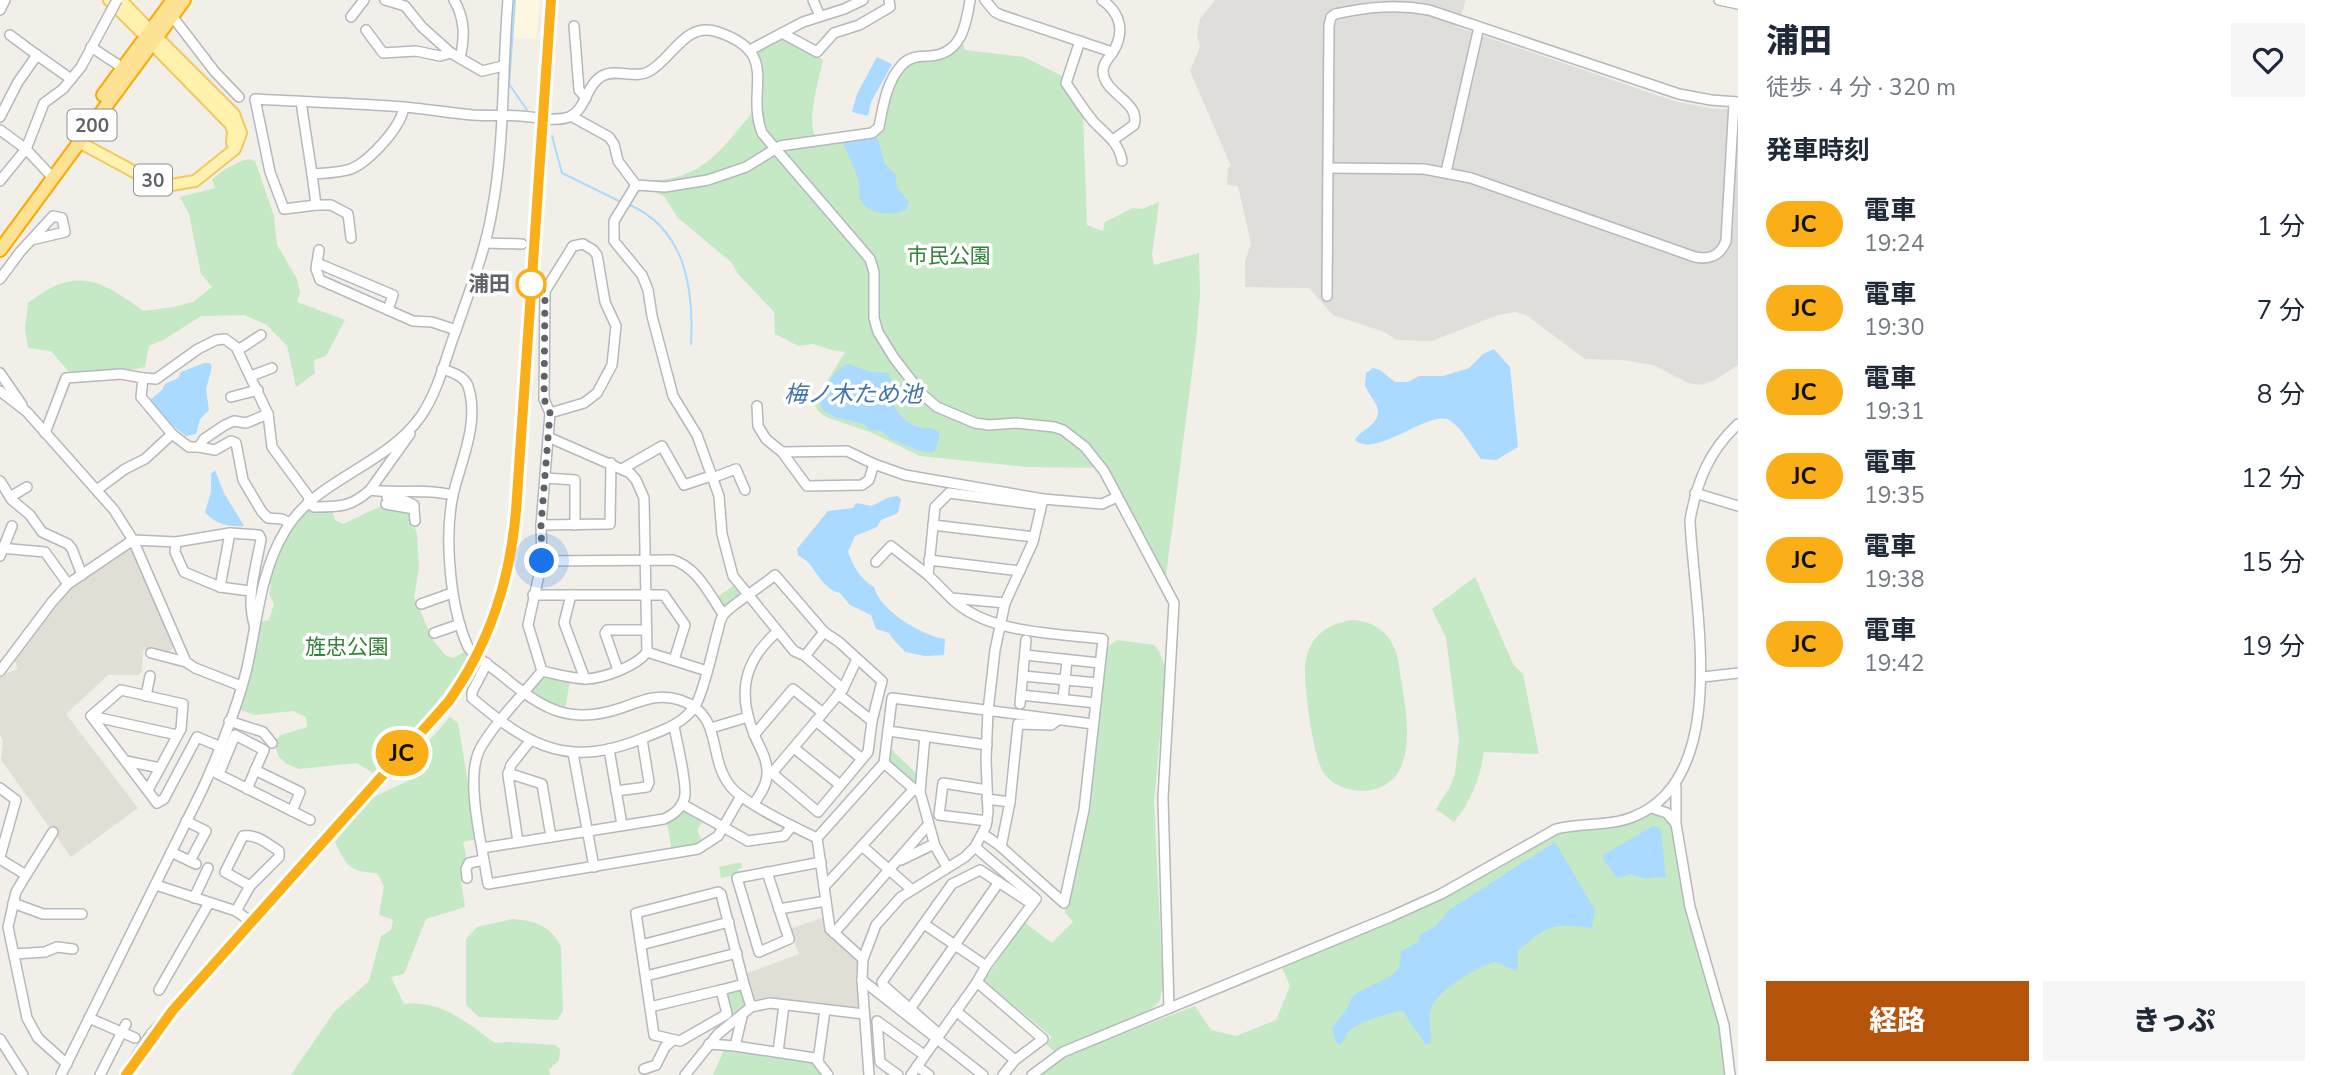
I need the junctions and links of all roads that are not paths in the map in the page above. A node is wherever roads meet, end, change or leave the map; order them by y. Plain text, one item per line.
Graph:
1 (5, 0) edge
2 (109, 0) edge
3 (119, 0) edge
4 (173, 0) edge
5 (184, 0) edge
6 (364, 0) edge
7 (385, 0) edge
8 (454, 0) edge
9 (508, 0) edge
10 (813, 0) edge
11 (863, 0) edge
12 (889, 0) edge
13 (970, 0) edge
14 (985, 0) edge
15 (1102, 0) edge
16 (1719, 0) edge
17 (402, 2) edge
18 (1738, 4) edge
19 (0, 10) edge
20 (172, 16) junction
21 (820, 16) junction
22 (351, 17) dead end
23 (574, 26) dead end
24 (1479, 27) junction
25 (366, 30) dead end
26 (782, 33) junction
27 (10, 35) dead end
28 (1080, 41) junction
29 (159, 45) dead end
30 (91, 47) junction
31 (750, 50) junction
32 (1112, 52) junction
33 (37, 55) junction
34 (455, 56) junction
35 (503, 66) junction
36 (123, 68) junction
37 (71, 79) junction
38 (239, 97) dead end
39 (586, 98) junction
40 (301, 102) junction
41 (1736, 103) edge
42 (404, 107) junction
43 (502, 116) junction
44 (571, 116) junction
45 (0, 117) edge
46 (0, 130) edge
47 (1113, 140) junction
48 (79, 142) junction
49 (26, 149) junction
50 (776, 150) junction
51 (1122, 161) dead end
52 (1329, 168) junction
53 (1446, 172) junction
54 (312, 174) junction
55 (50, 175) junction
56 (0, 181) edge
57 (636, 185) junction
58 (316, 205) junction
59 (0, 237) edge
60 (351, 238) dead end
61 (31, 240) dead end
62 (485, 243) junction
63 (522, 244) dead end
64 (0, 250) edge
65 (319, 250) dead end
66 (317, 263) junction
67 (0, 279) edge
68 (1327, 296) dead end
69 (388, 310) junction
70 (456, 330) junction
71 (261, 335) dead end
72 (237, 350) junction
73 (272, 368) dead end
74 (442, 369) junction
75 (0, 373) edge
76 (251, 376) junction
77 (143, 378) junction
78 (258, 390) junction
79 (1, 394) edge
80 (231, 397) dead end
81 (757, 406) dead end
82 (27, 412) junction
83 (550, 413) junction
84 (268, 414) junction
85 (421, 415) junction
86 (1738, 424) edge
87 (45, 433) junction
88 (172, 434) junction
89 (548, 437) junction
90 (199, 447) junction
91 (782, 452) junction
92 (611, 463) junction
93 (874, 464) junction
94 (622, 469) junction
95 (711, 477) junction
96 (545, 478) junction
97 (0, 481) edge
98 (27, 487) dead end
99 (97, 489) junction
100 (372, 490) junction
101 (745, 490) dead end
102 (1695, 493) junction
103 (453, 495) junction
104 (10, 497) junction
105 (1117, 497) junction
106 (309, 501) junction
107 (1042, 502) junction
108 (386, 504) dead end
109 (1738, 506) edge
110 (414, 509) junction
111 (415, 521) dead end
112 (290, 523) junction
113 (541, 525) junction
114 (575, 525) junction
115 (933, 525) junction
116 (12, 526) dead end
117 (230, 533) junction
118 (1034, 537) junction
119 (133, 540) junction
120 (176, 542) junction
121 (1, 551) edge
122 (645, 560) junction
123 (929, 560) junction
124 (542, 561) junction
125 (876, 562) dead end
126 (1020, 570) junction
127 (82, 575) junction
128 (928, 575) junction
129 (68, 584) junction
130 (219, 587) junction
131 (250, 591) junction
132 (452, 593) junction
133 (533, 595) junction
134 (571, 595) junction
135 (646, 595) junction
136 (748, 596) junction
137 (951, 598) junction
138 (1005, 603) junction
139 (421, 604) dead end
140 (723, 614) junction
141 (460, 622) junction
142 (1000, 626) junction
143 (255, 629) junction
144 (646, 630) junction
145 (777, 632) junction
146 (824, 632) junction
147 (434, 633) dead end
148 (1026, 640) dead end
149 (647, 652) junction
150 (151, 653) dead end
151 (1025, 655) junction
152 (805, 656) junction
153 (857, 659) junction
154 (674, 660) junction
155 (1067, 660) junction
156 (186, 662) junction
157 (487, 663) junction
158 (1100, 663) junction
159 (618, 670) junction
160 (0, 671) edge
161 (542, 671) junction
162 (707, 671) junction
163 (1738, 673) edge
164 (150, 676) dead end
165 (1023, 676) junction
166 (1703, 677) junction
167 (585, 679) junction
168 (1065, 680) junction
169 (1098, 683) junction
170 (241, 686) junction
171 (841, 692) junction
172 (523, 694) junction
173 (146, 696) junction
174 (1063, 699) junction
175 (1096, 703) junction
176 (695, 706) junction
177 (988, 711) junction
178 (823, 713) junction
179 (91, 716) junction
180 (748, 717) junction
181 (1058, 720) junction
182 (229, 721) junction
183 (816, 721) junction
184 (872, 721) junction
185 (501, 722) junction
186 (1093, 724) junction
187 (674, 726) junction
188 (711, 728) junction
189 (888, 732) junction
190 (177, 735) junction
191 (754, 735) junction
192 (925, 736) junction
193 (642, 739) junction
194 (530, 741) junction
195 (272, 743) dead end
196 (987, 745) junction
197 (221, 747) junction
198 (794, 748) junction
199 (609, 749) junction
200 (573, 753) junction
201 (862, 759) junction
202 (125, 761) junction
203 (884, 762) junction
204 (160, 768) junction
205 (256, 770) junction
206 (215, 772) junction
207 (508, 773) junction
208 (770, 773) junction
209 (840, 785) junction
210 (1676, 785) junction
211 (0, 789) edge
212 (247, 789) junction
213 (148, 790) junction
214 (616, 791) junction
215 (917, 791) junction
216 (987, 794) junction
217 (741, 796) junction
218 (1010, 802) junction
219 (754, 803) junction
220 (682, 804) junction
221 (1652, 808) junction
222 (292, 811) junction
223 (310, 820) dead end
224 (187, 821) junction
225 (986, 821) junction
226 (1676, 824) junction
227 (622, 825) junction
228 (928, 825) junction
229 (792, 826) junction
230 (723, 827) junction
231 (588, 831) junction
232 (52, 832) dead end
233 (983, 834) junction
234 (551, 837) junction
235 (817, 838) junction
236 (518, 842) junction
237 (934, 844) junction
238 (862, 846) junction
239 (975, 847) junction
240 (1001, 847) junction
241 (482, 848) junction
242 (171, 852) junction
243 (0, 858) edge
244 (484, 860) junction
245 (821, 862) junction
246 (892, 866) junction
247 (594, 867) junction
248 (947, 867) junction
249 (208, 868) dead end
250 (767, 872) junction
251 (26, 875) junction
252 (467, 878) dead end
253 (999, 882) junction
254 (156, 885) junction
255 (250, 886) junction
256 (824, 887) junction
257 (911, 889) junction
258 (194, 898) junction
259 (826, 901) junction
260 (209, 902) junction
261 (13, 903) junction
262 (1032, 904) junction
263 (779, 909) junction
264 (236, 911) junction
265 (82, 914) dead end
266 (729, 922) junction
267 (253, 923) dead end
268 (925, 924) junction
269 (4, 925) edge
270 (834, 933) junction
271 (641, 945) junction
272 (956, 945) junction
273 (73, 949) dead end
274 (737, 953) junction
275 (15, 954) junction
276 (863, 959) junction
277 (986, 966) junction
278 (646, 976) junction
279 (862, 980) junction
280 (977, 982) junction
281 (744, 984) junction
282 (159, 990) dead end
283 (721, 990) junction
284 (784, 1004) junction
285 (650, 1007) junction
286 (751, 1007) junction
287 (1169, 1008) junction
288 (910, 1009) junction
289 (825, 1010) junction
290 (956, 1011) junction
291 (864, 1014) junction
292 (742, 1017) junction
293 (89, 1018) junction
294 (124, 1027) junction
295 (937, 1036) junction
296 (135, 1038) dead end
297 (0, 1039) edge
298 (673, 1041) junction
299 (709, 1044) junction
300 (735, 1046) junction
301 (0, 1051) edge
302 (778, 1052) junction
303 (923, 1054) junction
304 (11, 1059) junction
305 (1015, 1060) junction
306 (818, 1061) junction
307 (67, 1063) junction
308 (644, 1069) dead end
309 (914, 1071) edge
310 (20, 1074) edge
311 (61, 1075) edge
312 (100, 1075) edge
313 (685, 1075) edge
314 (828, 1075) edge
315 (869, 1075) edge
316 (898, 1075) edge
317 (904, 1075) edge
318 (929, 1075) edge
319 (983, 1075) edge
320 (1003, 1075) edge
321 (1032, 1075) edge
322 (1730, 1075) edge

1 - 19 street
2 - 3 main road
3 - 30 street, bridge
4 - 36 highway, 200
5 - 20 highway, 200
6 - 22 street
7 - 17 street
8 - 34 street
9 - 35 street
10 - 21 street
11 - 21 street
12 - 26 street
13 - 50 street
14 - 28 street
15 - 32 street
16 - 18 street
17 - 34 street
20 - 38 street
20 - 48 highway, 200
21 - 26 street
23 - 39 street
24 - 41 street
24 - 52 street
24 - 53 street
25 - 34 street
26 - 31 street
27 - 33 street
28 - 32 street
28 - 47 street
29 - 48 main road, 30
30 - 36 street
30 - 37 street
31 - 39 street
31 - 50 street
32 - 47 street
33 - 37 street
33 - 45 street
34 - 35 street
35 - 43 street
36 - 55 highway, 200
37 - 49 street
39 - 44 street
40 - 42 street
40 - 54 street
40 - 58 street
41 - 53 street
42 - 43 street
42 - 54 street
43 - 44 street
43 - 62 street
44 - 57 street
46 - 49 street
47 - 51 street
48 - 55 highway, 200
49 - 55 street
49 - 56 street
50 - 57 street
50 - 105 street
52 - 53 street
52 - 68 street
54 - 58 street
55 - 59 highway, 200
55 - 64 highway, 200
57 - 95 street
58 - 60 street
61 - 67 street
62 - 63 street
62 - 70 street
65 - 66 street
66 - 69 street
66 - 69 street
69 - 70 street
70 - 74 street
71 - 72 street
72 - 76 street
72 - 77 street
73 - 76 street
74 - 85 street
74 - 103 street
75 - 82 street
76 - 78 street
77 - 87 street
77 - 88 street
78 - 80 street
78 - 84 street
79 - 82 street
81 - 91 street
82 - 87 street
83 - 83 street
83 - 89 street
84 - 90 street
84 - 106 street
85 - 100 street
85 - 106 street
86 - 102 street
87 - 99 street
88 - 90 street
88 - 99 street
89 - 92 street
89 - 96 street
90 - 112 street
91 - 93 street
91 - 93 street
92 - 94 street
92 - 114 street
93 - 107 street
94 - 95 street
94 - 122 street
95 - 101 street
95 - 136 street
96 - 113 street
96 - 114 street
97 - 104 street
98 - 104 street
99 - 119 street
100 - 103 street
100 - 106 street
100 - 110 street
102 - 109 street
102 - 166 street
103 - 132 street
104 - 127 street
105 - 107 street
105 - 287 street
106 - 112 street
107 - 115 street
107 - 118 street
108 - 110 street
110 - 111 street
112 - 143 street
113 - 114 street
113 - 124 street
115 - 118 street
115 - 123 street
116 - 121 street
117 - 120 street
117 - 130 street
117 - 131 street
118 - 126 street
119 - 120 street
119 - 127 street
119 - 156 street
120 - 130 street
121 - 129 street
122 - 124 street
122 - 135 street
122 - 140 street
123 - 126 street
123 - 128 street
124 - 133 street
125 - 128 street
126 - 138 street
127 - 129 street
128 - 137 street
129 - 160 street
130 - 131 street
131 - 143 street
132 - 139 street
132 - 141 street
133 - 134 street
133 - 161 street
134 - 135 street
134 - 167 street
135 - 144 street
135 - 154 street
136 - 140 street
136 - 145 street
136 - 146 street
137 - 138 street
137 - 142 street
138 - 142 street
140 - 162 street
141 - 147 street
141 - 157 street
142 - 158 street
142 - 177 street
143 - 170 street
144 - 149 street
144 - 159 street
145 - 152 street
145 - 180 street
146 - 152 street
146 - 153 street
148 - 151 street
149 - 154 street
149 - 159 street
150 - 156 street
151 - 155 street
151 - 165 street
152 - 171 street
153 - 171 street
153 - 184 street
154 - 162 street
155 - 158 street
155 - 168 street
156 - 170 street
157 - 172 street
157 - 185 street
158 - 169 street
159 - 167 street
161 - 167 street
161 - 172 street
162 - 176 street
163 - 166 street
164 - 173 street
165 - 168 street
165 - 174 street
166 - 210 street
168 - 169 street
168 - 174 street
169 - 175 street
170 - 182 street
171 - 178 street
171 - 184 street
172 - 176 street
172 - 185 street
173 - 179 street
173 - 190 street
174 - 175 street
175 - 186 street
176 - 187 street
176 - 188 street
177 - 181 street
177 - 189 street
177 - 196 street
178 - 183 street
178 - 191 street
179 - 190 street
179 - 202 street
180 - 188 street
180 - 191 street
181 - 186 street
181 - 218 street
182 - 195 street
182 - 197 street
183 - 198 street
183 - 201 street
184 - 201 street
185 - 194 street
185 - 241 street
186 - 240 street
187 - 193 street
187 - 220 street
188 - 217 street
189 - 192 street
189 - 203 street
190 - 204 street
191 - 208 street
192 - 196 street
192 - 215 street
193 - 199 street
193 - 214 street
194 - 200 street
194 - 207 street
196 - 216 street
197 - 206 street
197 - 213 street
198 - 208 street
198 - 209 street
199 - 200 street
199 - 214 street
200 - 231 street
201 - 209 street
202 - 204 street
202 - 213 street
203 - 215 street
203 - 235 street
204 - 213 street
205 - 206 street
205 - 212 street
205 - 222 street
206 - 212 street
206 - 224 street
207 - 234 street
207 - 236 street
208 - 209 street
208 - 219 street
210 - 221 street
210 - 226 street
211 - 243 street
212 - 222 street
214 - 227 street
215 - 228 street
215 - 238 street
216 - 218 street
216 - 225 street
216 - 225 street
217 - 219 street
217 - 230 street
218 - 240 street
219 - 229 street
220 - 227 street
220 - 230 street
221 - 226 street
221 - 287 street
222 - 223 street
224 - 242 street
224 - 242 street
225 - 233 street
226 - 322 street
227 - 231 street
228 - 237 street
228 - 246 street
229 - 230 street
229 - 235 street
230 - 247 street
231 - 234 street
231 - 247 street
232 - 251 street
233 - 239 street
233 - 240 street
234 - 236 street
235 - 245 street
236 - 241 street
237 - 246 street
237 - 248 street
238 - 246 street
238 - 256 street
239 - 248 street
239 - 262 street
241 - 244 street
242 - 254 street
243 - 251 street
244 - 247 street
244 - 252 street
245 - 250 street
245 - 256 street
246 - 257 street
246 - 270 street
248 - 257 street
249 - 258 street
250 - 263 street
250 - 263 street
251 - 261 street
253 - 262 street
253 - 268 street
253 - 272 street
254 - 258 street
254 - 293 street
255 - 255 street
255 - 264 street
256 - 259 street
257 - 276 street
258 - 260 street
259 - 263 street
259 - 270 street
260 - 264 street
260 - 282 street
261 - 265 street
261 - 269 street
262 - 277 street
264 - 267 street
266 - 271 street
266 - 271 street
266 - 274 street
268 - 272 street
268 - 288 street
269 - 275 street
270 - 276 street
271 - 278 street
272 - 277 street
272 - 288 street
273 - 275 street
274 - 278 street
274 - 281 street
275 - 307 street
276 - 279 street
277 - 280 street
278 - 285 street
279 - 291 street
279 - 295 street
280 - 290 street
280 - 305 street
281 - 283 street
281 - 286 street
283 - 285 street
283 - 298 street
284 - 286 street
284 - 289 street
284 - 302 street
285 - 298 street
286 - 292 street
287 - 321 street
288 - 295 street
289 - 291 street
289 - 306 street
290 - 295 street
290 - 305 street
291 - 315 street
292 - 299 street
292 - 300 street
293 - 294 street
293 - 307 street
294 - 296 street
294 - 312 street
295 - 303 street
295 - 319 street
297 - 304 street
298 - 308 street
299 - 300 street
299 - 313 street
300 - 302 street
301 - 304 street
302 - 306 street
303 - 309 street
303 - 316 street
303 - 317 street
304 - 310 street
305 - 320 street
306 - 314 street
307 - 311 street
309 - 318 street

